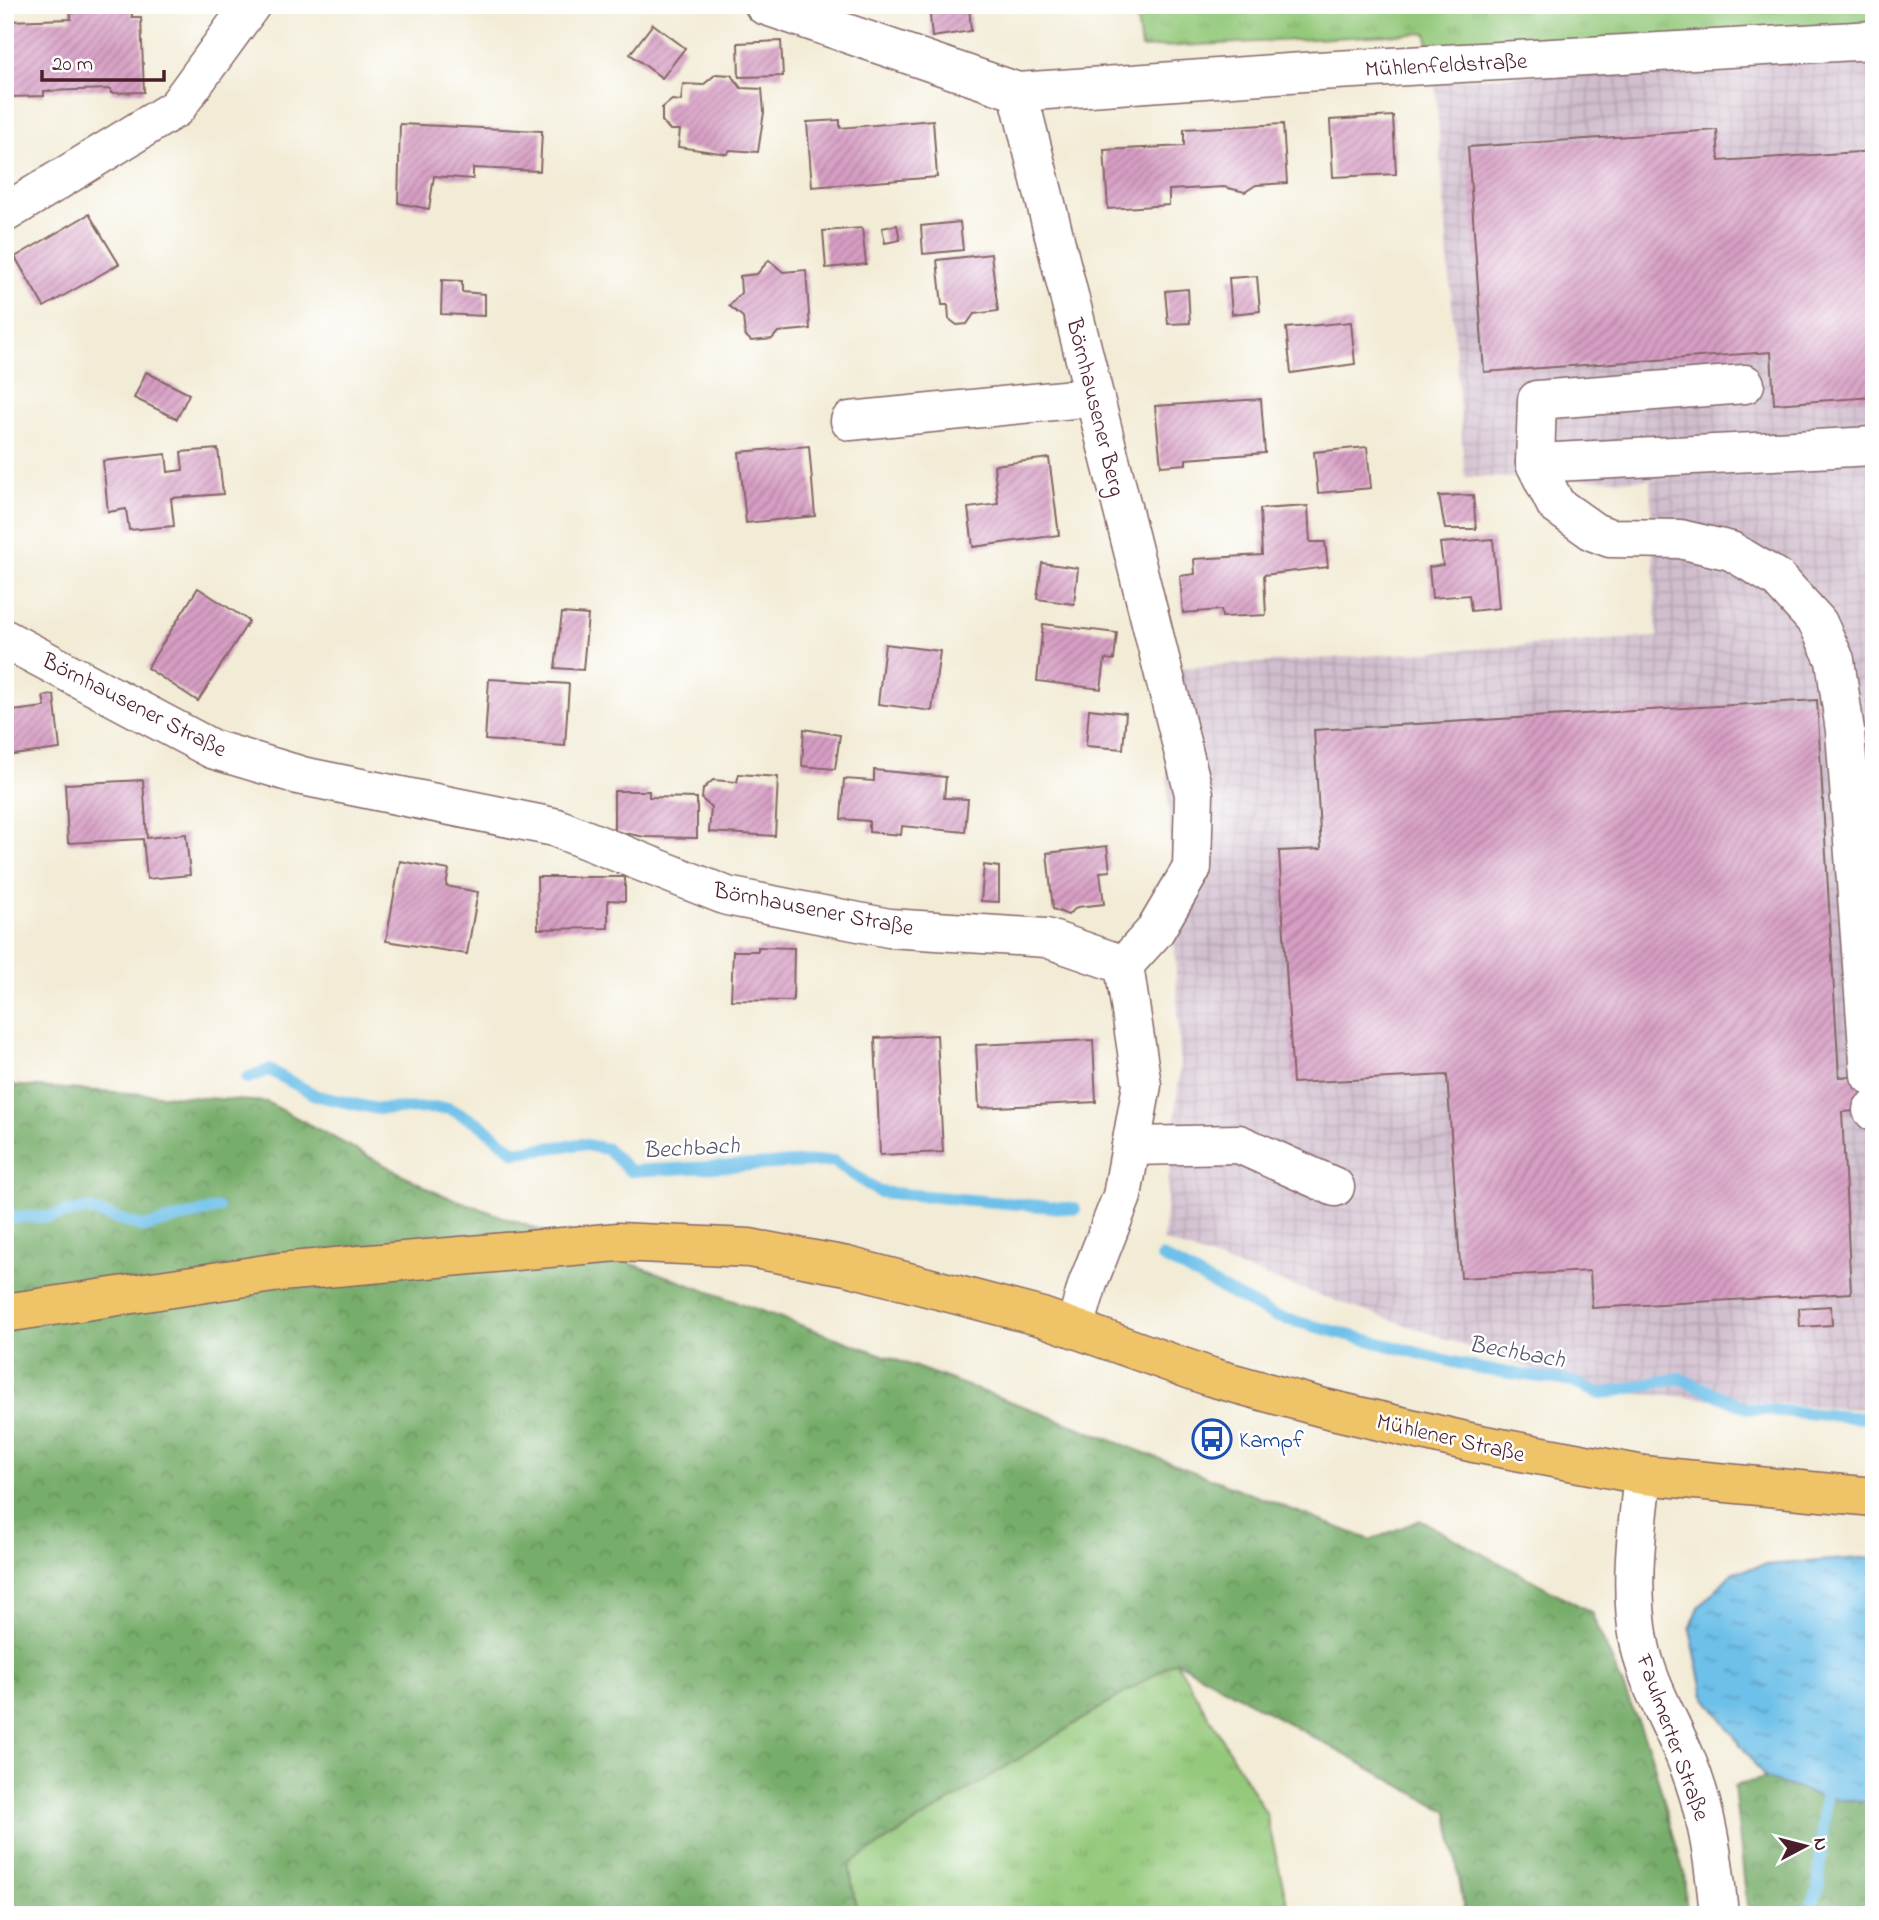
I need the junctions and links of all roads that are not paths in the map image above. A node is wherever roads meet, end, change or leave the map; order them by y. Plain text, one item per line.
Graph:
1 (251, 5) edge
2 (764, 5) edge
3 (1874, 40) edge
4 (1018, 92) junction
5 (5, 213) edge
6 (1745, 384) dead end
7 (1094, 397) junction
8 (850, 421) dead end
9 (1874, 446) edge
10 (1535, 463) junction
11 (5, 639) edge
12 (1124, 965) junction
13 (1872, 1099) edge
14 (1131, 1146) junction
15 (1335, 1187) dead end
16 (5, 1313) edge
17 (1058, 1322) junction
18 (1643, 1475) junction
19 (1874, 1497) edge
20 (1719, 1915) edge

1 - 5 street
2 - 4 street
3 - 4 street, Mühlenfeldstraße
4 - 7 street, Börnhausener Berg
6 - 10 street
7 - 8 street
7 - 12 street, Börnhausener Berg
9 - 10 street
10 - 13 street
11 - 12 street, Börnhausener Straße
12 - 14 street
14 - 15 street
14 - 17 street
16 - 17 main road, Mühlener Straße
17 - 18 main road, Mühlener Straße
18 - 19 main road, Mühlener Straße
18 - 20 street, Faulmerter Straße

